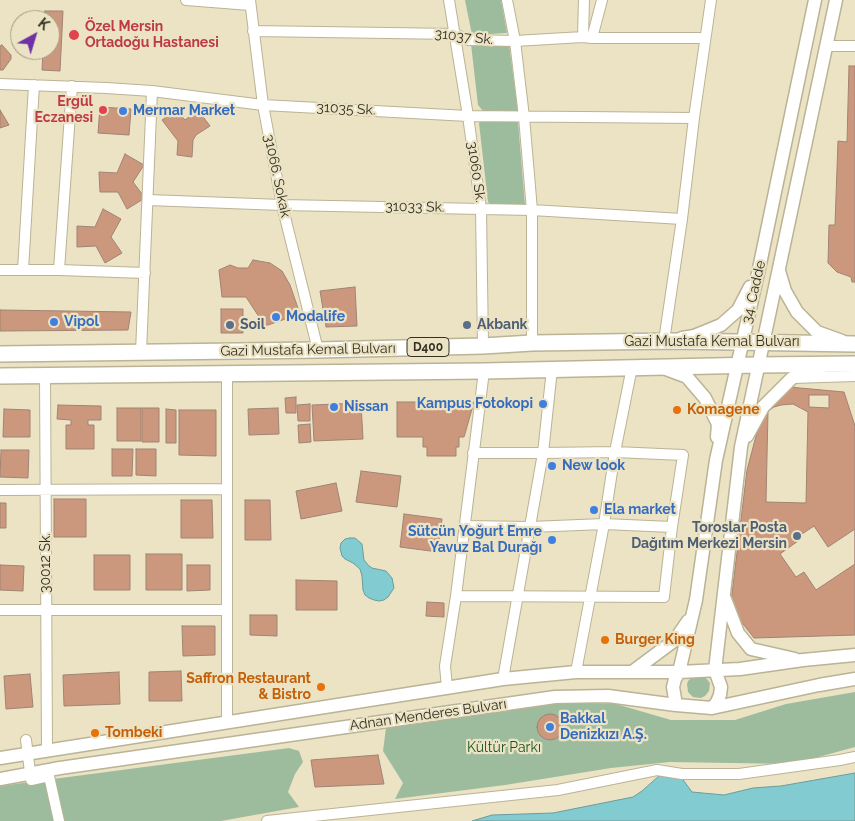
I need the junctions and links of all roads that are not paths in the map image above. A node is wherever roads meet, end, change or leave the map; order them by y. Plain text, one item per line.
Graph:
1 (186, 0) edge
2 (449, 0) edge
3 (507, 0) edge
4 (584, 0) edge
5 (602, 0) edge
6 (711, 0) edge
7 (815, 0) edge
8 (836, 0) edge
9 (250, 3) edge
10 (253, 31) junction
11 (455, 34) junction
12 (588, 37) junction
13 (705, 38) junction
14 (515, 41) junction
15 (826, 46) junction
16 (855, 46) edge
17 (0, 84) edge
18 (34, 85) junction
19 (72, 86) junction
20 (152, 91) junction
21 (263, 105) junction
22 (468, 116) junction
23 (524, 117) junction
24 (694, 118) junction
25 (148, 200) junction
26 (282, 204) junction
27 (480, 209) junction
28 (532, 210) junction
29 (682, 219) junction
30 (760, 264) junction
31 (0, 270) edge
32 (23, 270) junction
33 (59, 270) junction
34 (778, 270) junction
35 (145, 273) junction
36 (669, 341) junction
37 (743, 341) junction
38 (763, 342) junction
39 (532, 343) junction
40 (852, 344) edge
41 (483, 346) junction
42 (318, 350) junction
43 (141, 352) junction
44 (0, 354) edge
45 (758, 364) junction
46 (830, 364) junction
47 (855, 364) edge
48 (738, 365) junction
49 (632, 367) junction
50 (658, 367) junction
51 (552, 370) junction
52 (484, 371) junction
53 (227, 374) junction
54 (45, 375) junction
55 (0, 376) edge
56 (855, 376) edge
57 (792, 378) junction
58 (741, 446) junction
59 (615, 452) junction
60 (473, 453) junction
61 (543, 453) junction
62 (716, 460) junction
63 (227, 489) junction
64 (0, 490) edge
65 (45, 490) junction
66 (604, 524) junction
67 (464, 526) junction
68 (530, 527) junction
69 (672, 527) junction
70 (456, 596) junction
71 (518, 596) junction
72 (590, 597) junction
73 (724, 597) junction
74 (696, 600) junction
75 (0, 610) edge
76 (227, 610) junction
77 (46, 611) junction
78 (855, 655) edge
79 (803, 660) junction
80 (715, 670) junction
81 (576, 672) junction
82 (632, 672) junction
83 (679, 672) junction
84 (503, 679) junction
85 (855, 679) edge
86 (447, 688) junction
87 (676, 705) junction
88 (712, 708) junction
89 (227, 722) junction
90 (26, 740) dead end
91 (47, 750) junction
92 (28, 754) junction
93 (855, 757) edge
94 (0, 758) edge
95 (30, 773) junction
96 (0, 778) edge
97 (59, 821) edge
98 (267, 821) edge

1 - 9 street
2 - 11 street, 31060 Sk.
3 - 14 street
4 - 12 street
5 - 12 street
6 - 13 street
7 - 30 main road, 34. Cadde
8 - 15 main road, 34. Cadde
9 - 10 street, 31066. Sokak
10 - 11 street, 31037 Sk.
10 - 21 street, 31066. Sokak
11 - 14 street, 31037 Sk.
11 - 22 street, 31060 Sk.
12 - 13 street, 31037 Sk.
12 - 14 street, 31037 Sk.
13 - 24 street
14 - 23 street
15 - 16 street
15 - 34 main road, 34. Cadde
17 - 18 street, 31035 Sk.
18 - 19 street, 31035 Sk.
18 - 32 street
19 - 20 street, 31035 Sk.
19 - 33 street
20 - 21 street, 31035 Sk.
20 - 25 street
21 - 22 street, 31035 Sk.
21 - 26 street, 31066. Sokak
22 - 23 street, 31035 Sk.
22 - 27 street, 31060 Sk.
23 - 24 street, 31035 Sk.
23 - 28 street
24 - 29 street
25 - 26 street, 31033 Sk.
25 - 35 street
26 - 27 street, 31033 Sk.
26 - 42 street, 31066. Sokak
27 - 28 street, 31033 Sk.
27 - 41 street, 31060 Sk.
28 - 29 street, 31033 Sk.
28 - 39 street
29 - 36 street
30 - 36 main road
30 - 37 main road, 34. Cadde
31 - 32 street
32 - 33 street
33 - 35 street
34 - 38 main road, 34. Cadde
34 - 40 main road
35 - 43 street
36 - 37 highway, Gazi Mustafa Kemal Bulvarı / D400
36 - 39 highway, Gazi Mustafa Kemal Bulvarı / D400
37 - 38 highway, Gazi Mustafa Kemal Bulvarı / D400
37 - 48 main road, 34. Cadde
38 - 40 highway, Gazi Mustafa Kemal Bulvarı / D400
38 - 45 main road, 34. Cadde
39 - 41 highway, Gazi Mustafa Kemal Bulvarı / D400
41 - 42 highway, Gazi Mustafa Kemal Bulvarı / D400
42 - 43 highway, Gazi Mustafa Kemal Bulvarı / D400
43 - 44 highway, Gazi Mustafa Kemal Bulvarı / D400
45 - 46 highway, Gazi Mustafa Kemal Bulvarı / D400
45 - 48 highway, Gazi Mustafa Kemal Bulvarı / D400
45 - 58 main road, 34. Cadde
46 - 47 highway, Gazi Mustafa Kemal Bulvarı / D400
46 - 57 main road
48 - 50 highway, Gazi Mustafa Kemal Bulvarı / D400
48 - 62 main road, 34. Cadde
49 - 50 highway, Gazi Mustafa Kemal Bulvarı / D400
49 - 51 highway, Gazi Mustafa Kemal Bulvarı / D400
49 - 59 street
50 - 62 main road
51 - 52 highway, Gazi Mustafa Kemal Bulvarı / D400
51 - 61 street
52 - 53 highway, Gazi Mustafa Kemal Bulvarı / D400
52 - 60 street
53 - 54 highway, Gazi Mustafa Kemal Bulvarı / D400
53 - 63 street
54 - 55 highway, Gazi Mustafa Kemal Bulvarı / D400
54 - 65 street, 30012 Sk.
56 - 57 street
57 - 58 main road
58 - 73 main road, 34. Cadde
59 - 61 street
59 - 66 street
59 - 69 street
60 - 61 street
60 - 67 street
61 - 68 street
62 - 74 main road, 34. Cadde
63 - 65 street
63 - 76 street
64 - 65 street
65 - 77 street, 30012 Sk.
66 - 68 street
66 - 69 street
66 - 72 street
67 - 68 street
67 - 70 street
68 - 71 street
69 - 72 street
70 - 71 street
70 - 86 street
71 - 72 street
71 - 84 street
72 - 81 street
73 - 79 main road
73 - 80 main road, 34. Cadde
74 - 82 main road
74 - 83 main road, 34. Cadde
75 - 77 street
76 - 77 street
76 - 89 street
77 - 91 street, 30012 Sk.
78 - 79 main road, Adnan Menderes Bulvarı
79 - 80 main road, Adnan Menderes Bulvarı
80 - 83 main road, Adnan Menderes Bulvarı
80 - 88 main road
81 - 82 main road, Adnan Menderes Bulvarı
81 - 84 main road, Adnan Menderes Bulvarı
82 - 83 main road, Adnan Menderes Bulvarı
83 - 87 main road
84 - 86 main road, Adnan Menderes Bulvarı
85 - 88 main road, Adnan Menderes Bulvarı
86 - 89 main road, Adnan Menderes Bulvarı
87 - 88 main road, Adnan Menderes Bulvarı
87 - 95 main road, Adnan Menderes Bulvarı
89 - 91 main road, Adnan Menderes Bulvarı
90 - 92 street
91 - 92 main road, Adnan Menderes Bulvarı
92 - 94 main road, Adnan Menderes Bulvarı
92 - 95 street
93 - 98 street
95 - 96 main road, Adnan Menderes Bulvarı
95 - 97 street

